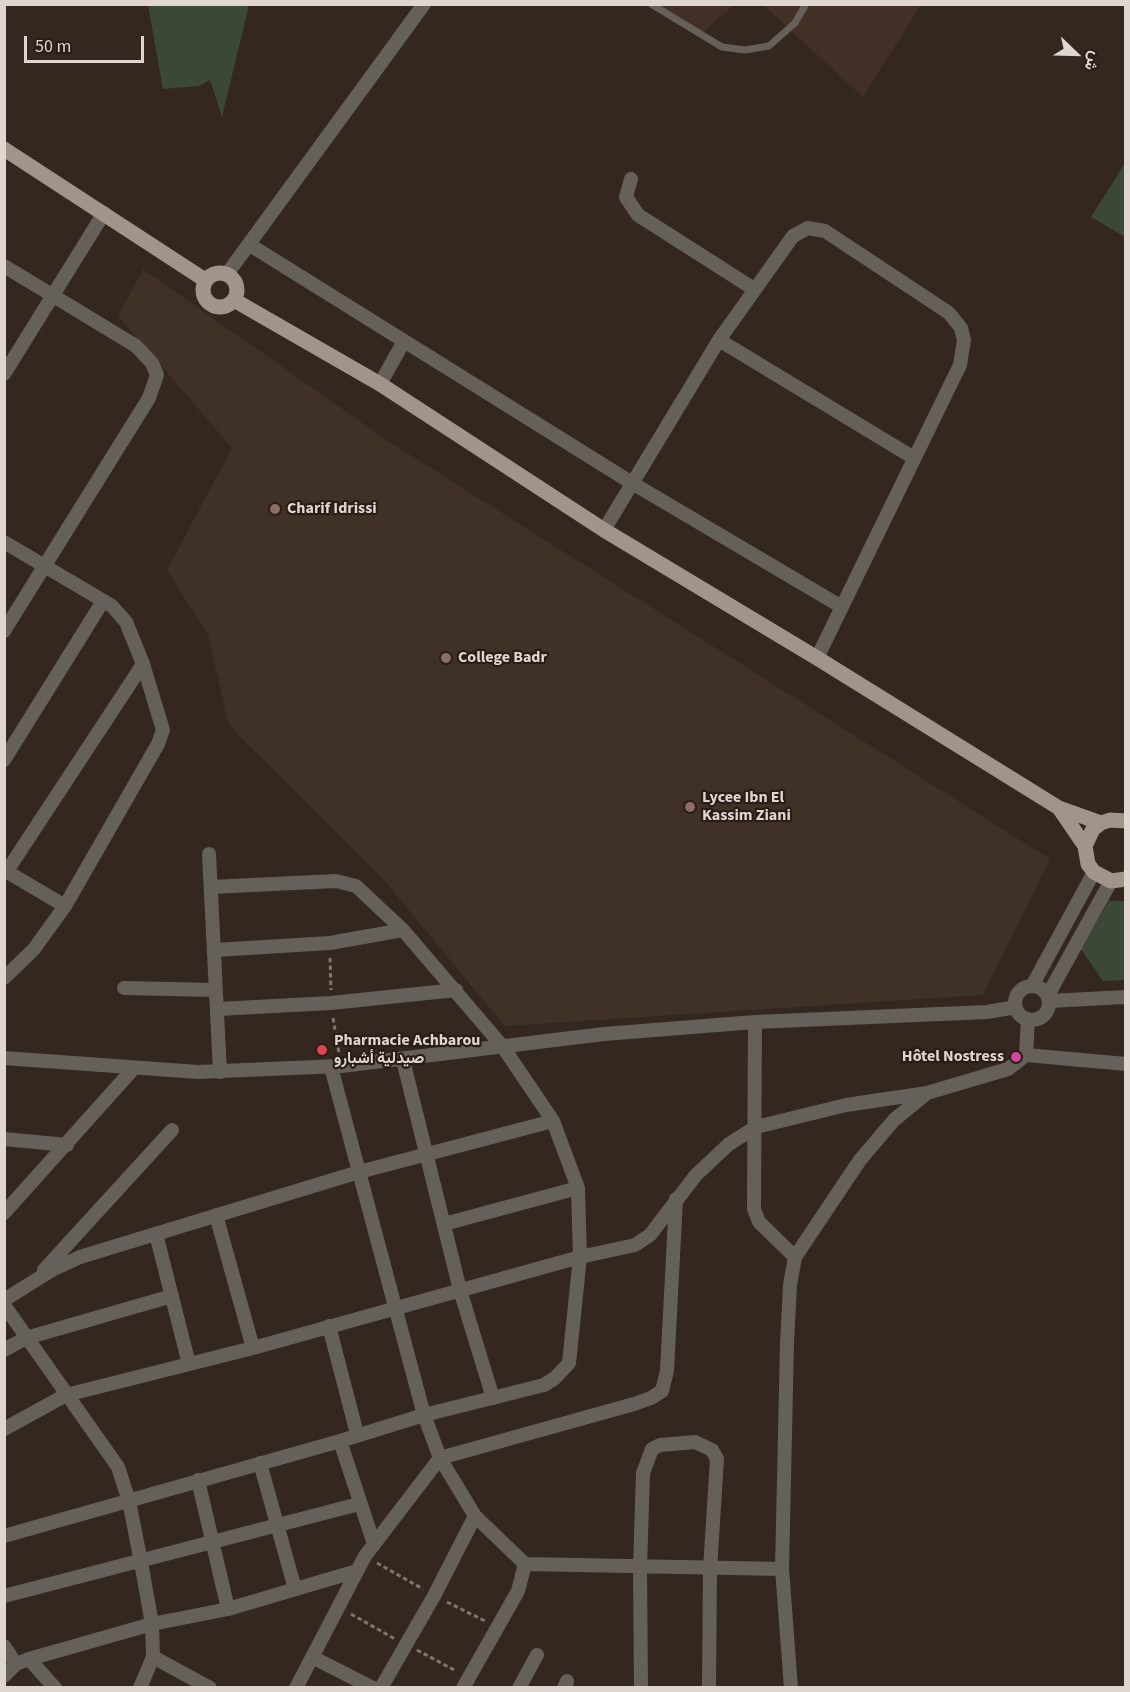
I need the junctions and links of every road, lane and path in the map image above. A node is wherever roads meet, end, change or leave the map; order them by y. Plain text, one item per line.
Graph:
1 (424, 4) edge
2 (651, 4) edge
3 (806, 4) edge
4 (4, 149) edge
5 (631, 179) dead end
6 (104, 213) junction
7 (250, 245) junction
8 (4, 266) edge
9 (227, 274) junction
10 (205, 280) junction
11 (754, 289) junction
12 (53, 295) junction
13 (234, 300) junction
14 (719, 340) junction
15 (404, 342) junction
16 (4, 374) edge
17 (380, 384) junction
18 (914, 458) junction
19 (632, 483) junction
20 (604, 530) junction
21 (4, 542) edge
22 (43, 567) junction
23 (103, 601) junction
24 (842, 607) junction
25 (4, 631) edge
26 (817, 657) junction
27 (143, 664) junction
28 (4, 760) edge
29 (1059, 808) junction
30 (1125, 821) edge
31 (1101, 822) junction
32 (1085, 846) junction
33 (209, 854) dead end
34 (6, 871) edge
35 (1094, 872) junction
36 (1118, 880) edge
37 (211, 888) junction
38 (65, 906) junction
39 (403, 930) junction
40 (215, 950) junction
41 (4, 978) edge
42 (1032, 986) junction
43 (124, 988) dead end
44 (216, 990) junction
45 (456, 990) junction
46 (1125, 997) edge
47 (1048, 998) junction
48 (1016, 1007) junction
49 (218, 1009) junction
50 (1028, 1019) junction
51 (755, 1022) junction
52 (503, 1047) junction
53 (1026, 1055) junction
54 (4, 1058) edge
55 (403, 1060) junction
56 (1125, 1064) edge
57 (331, 1067) junction
58 (134, 1068) junction
59 (220, 1072) junction
60 (927, 1093) junction
61 (553, 1121) junction
62 (756, 1126) junction
63 (172, 1130) dead end
64 (4, 1139) edge
65 (67, 1145) junction
66 (427, 1154) junction
67 (359, 1172) junction
68 (578, 1188) junction
69 (676, 1199) junction
70 (4, 1213) edge
71 (216, 1215) junction
72 (444, 1224) junction
73 (156, 1234) junction
74 (580, 1257) junction
75 (795, 1257) junction
76 (36, 1280) junction
77 (460, 1290) junction
78 (172, 1296) junction
79 (4, 1300) edge
80 (4, 1305) edge
81 (393, 1307) junction
82 (328, 1326) junction
83 (26, 1338) junction
84 (253, 1348) junction
85 (4, 1350) edge
86 (189, 1364) junction
87 (66, 1395) junction
88 (493, 1398) junction
89 (424, 1415) junction
90 (4, 1429) edge
91 (357, 1434) junction
92 (340, 1441) junction
93 (440, 1458) junction
94 (260, 1463) junction
95 (198, 1479) junction
96 (129, 1501) junction
97 (359, 1504) junction
98 (475, 1516) junction
99 (277, 1525) junction
100 (4, 1536) edge
101 (214, 1542) junction
102 (374, 1544) junction
103 (141, 1562) junction
104 (525, 1564) junction
105 (640, 1568) junction
106 (710, 1569) junction
107 (782, 1569) junction
108 (357, 1571) junction
109 (295, 1589) junction
110 (4, 1596) edge
111 (228, 1609) junction
112 (152, 1624) junction
113 (4, 1646) edge
114 (537, 1655) dead end
115 (153, 1657) junction
116 (312, 1657) junction
117 (23, 1661) junction
118 (4, 1676) edge
119 (55, 1688) edge
120 (141, 1688) edge
121 (210, 1688) edge
122 (296, 1688) edge
123 (373, 1688) edge
124 (381, 1688) edge
125 (463, 1688) edge
126 (519, 1688) edge
127 (641, 1688) edge
128 (709, 1688) edge
129 (791, 1688) edge

1 - 7 street
2 - 3 lane
4 - 6 main road
5 - 11 street
6 - 10 main road
6 - 12 street
7 - 9 street
7 - 15 street
8 - 12 street
9 - 10 main road
9 - 13 main road
10 - 13 main road
11 - 14 street
11 - 18 street
12 - 16 street
12 - 22 street
13 - 17 main road
14 - 18 street
14 - 19 street
15 - 17 street
15 - 19 street
17 - 20 main road
18 - 24 street
19 - 20 street
19 - 24 street
20 - 26 main road
21 - 22 street
22 - 23 street
22 - 25 street
23 - 27 street
23 - 28 street
24 - 26 street
26 - 29 main road
27 - 34 street
27 - 38 street
29 - 31 main road
29 - 32 main road
30 - 31 main road
31 - 32 main road
32 - 35 main road
33 - 37 street
34 - 38 street
35 - 36 main road
35 - 42 street
36 - 47 street
37 - 39 street
37 - 40 street
38 - 41 street
39 - 40 street
39 - 45 street
40 - 44 street
42 - 47 street
42 - 48 street
43 - 44 street
44 - 49 street
45 - 49 street
45 - 52 street
46 - 47 street
47 - 50 street
48 - 50 street
48 - 51 street
49 - 59 street
50 - 53 street
51 - 52 street
51 - 62 street
52 - 55 street
52 - 61 street
53 - 56 street
53 - 60 street
54 - 58 street
55 - 57 street
55 - 66 street
57 - 59 street
57 - 67 street
58 - 59 street
58 - 65 street
60 - 62 street
60 - 75 street
61 - 66 street
61 - 68 street
62 - 69 street
62 - 75 street
63 - 76 street
64 - 65 street
65 - 70 street
66 - 67 street
66 - 72 street
67 - 71 street
67 - 81 street
68 - 72 street
68 - 74 street
69 - 74 street
69 - 93 street
71 - 73 street
71 - 84 street
72 - 77 street
73 - 76 street
73 - 78 street
74 - 77 street
74 - 88 street
75 - 107 street
76 - 79 street
77 - 81 street
77 - 88 street
78 - 83 street
78 - 86 street
80 - 83 street
81 - 82 street
81 - 89 street
82 - 84 street
82 - 91 street
83 - 85 street
83 - 87 street
84 - 86 street
86 - 87 street
87 - 90 street
87 - 96 street
88 - 89 street
89 - 91 street
89 - 93 street
91 - 92 street
92 - 94 street
92 - 97 street
93 - 98 street
93 - 102 street
94 - 95 street
94 - 99 street
95 - 96 street
95 - 101 street
96 - 100 street
96 - 103 street
97 - 99 street
97 - 102 street
98 - 104 street
98 - 124 street
99 - 101 street
99 - 109 street
101 - 103 street
101 - 111 street
102 - 108 street
103 - 110 street
103 - 112 street
104 - 105 street
104 - 125 street
105 - 106 street
105 - 106 street
105 - 127 street
106 - 107 street
106 - 128 street
107 - 129 street
108 - 109 street
108 - 116 street
109 - 111 street
111 - 112 street
112 - 115 street
112 - 117 street
113 - 117 street
114 - 126 street
115 - 120 street
115 - 121 street
116 - 122 street
116 - 123 street
117 - 118 street
117 - 119 street

